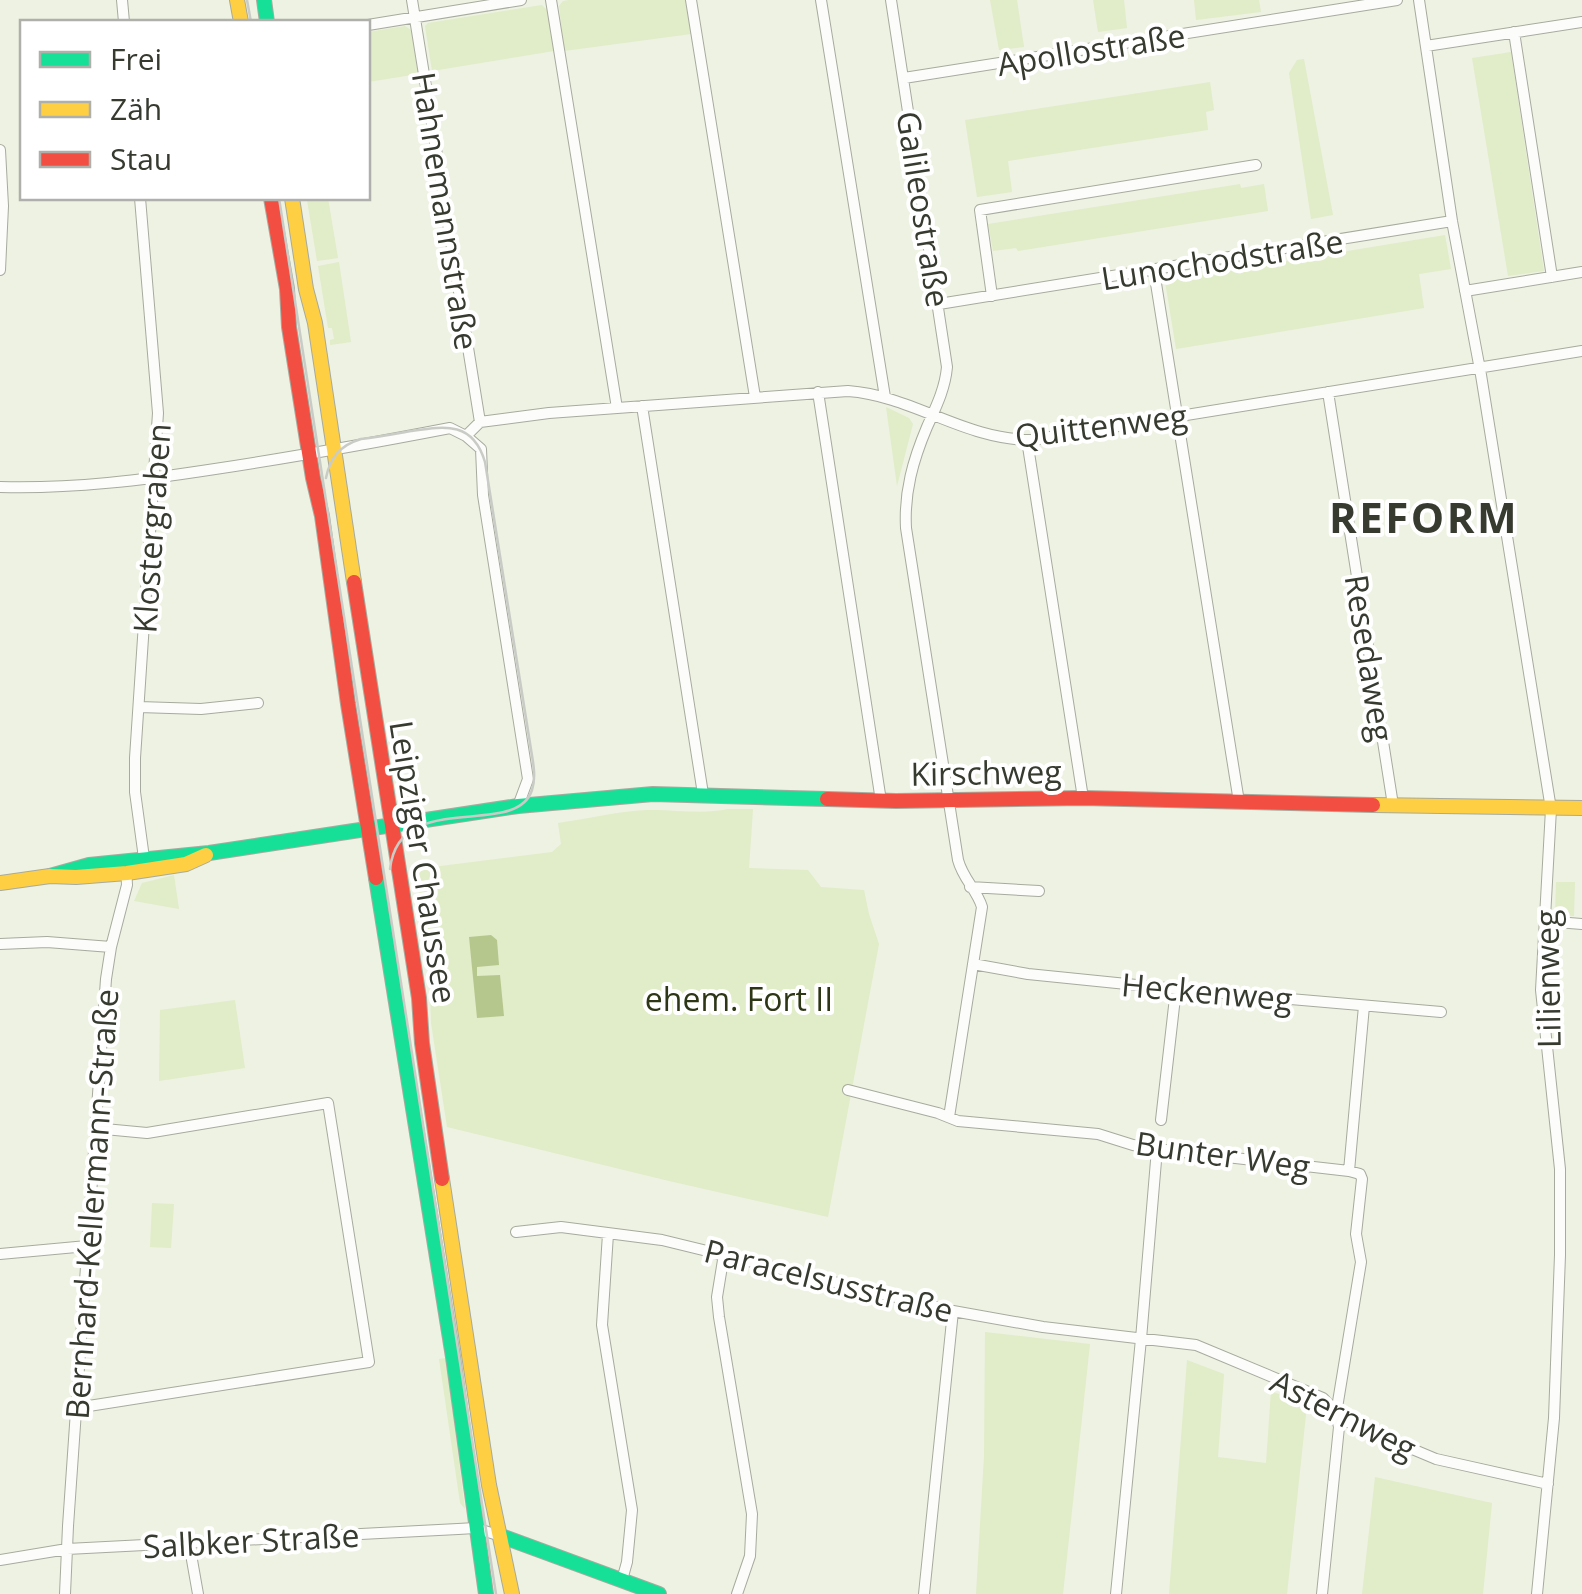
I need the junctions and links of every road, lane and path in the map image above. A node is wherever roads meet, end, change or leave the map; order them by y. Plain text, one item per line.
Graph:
1 (412, 0) edge
2 (521, 0) edge
3 (551, 0) edge
4 (691, 0) edge
5 (821, 0) edge
6 (892, 0) edge
7 (1397, 0) edge
8 (1419, 0) edge
9 (415, 17) junction
10 (1582, 22) edge
11 (370, 25) edge
12 (1514, 32) junction
13 (1426, 46) junction
14 (904, 78) junction
15 (0, 150) edge
16 (1256, 165) dead end
17 (140, 200) edge
18 (271, 200) edge
19 (292, 200) edge
20 (1452, 221) junction
21 (0, 267) edge
22 (1154, 271) junction
23 (1582, 272) edge
24 (1552, 277) junction
25 (1465, 290) junction
26 (992, 296) junction
27 (939, 304) junction
28 (1582, 351) edge
29 (1480, 368) junction
30 (818, 392) junction
31 (1328, 392) junction
32 (755, 397) junction
33 (885, 397) junction
34 (642, 406) junction
35 (618, 408) junction
36 (933, 416) junction
37 (1177, 417) junction
38 (480, 422) junction
39 (466, 436) junction
40 (1027, 440) junction
41 (334, 450) junction
42 (310, 454) junction
43 (155, 478) junction
44 (0, 487) edge
45 (258, 703) dead end
46 (139, 707) junction
47 (703, 794) junction
48 (1084, 798) junction
49 (881, 800) junction
50 (948, 800) junction
51 (1238, 802) junction
52 (1394, 805) junction
53 (518, 806) junction
54 (1582, 808) edge
55 (1551, 809) junction
56 (393, 827) junction
57 (368, 830) junction
58 (210, 854) junction
59 (144, 858) junction
60 (126, 867) junction
61 (0, 883) edge
62 (970, 887) junction
63 (1039, 891) dead end
64 (1544, 921) junction
65 (1582, 924) edge
66 (0, 944) edge
67 (111, 947) junction
68 (973, 964) junction
69 (1176, 989) junction
70 (1364, 1006) junction
71 (1441, 1012) dead end
72 (848, 1090) dead end
73 (949, 1117) junction
74 (1161, 1120) dead end
75 (94, 1128) junction
76 (1157, 1149) junction
77 (1349, 1171) junction
78 (516, 1232) dead end
79 (608, 1234) junction
80 (86, 1246) junction
81 (0, 1254) edge
82 (724, 1254) junction
83 (952, 1312) junction
84 (1142, 1339) junction
85 (76, 1408) junction
86 (1336, 1414) junction
87 (1548, 1484) junction
88 (476, 1528) junction
89 (501, 1536) junction
90 (189, 1543) junction
91 (66, 1549) junction
92 (0, 1560) edge
93 (622, 1580) junction
94 (65, 1594) edge
95 (198, 1594) edge
96 (486, 1594) edge
97 (512, 1594) edge
98 (658, 1594) edge
99 (737, 1594) edge
100 (924, 1594) edge
101 (1116, 1594) edge
102 (1322, 1594) edge
103 (1537, 1594) edge

1 - 9 street, Hahnemannstraße
2 - 9 street
3 - 35 street
4 - 32 street
5 - 33 street
6 - 14 street, Galileostraße
7 - 14 street, Apollostraße
8 - 13 street, Lilienweg
9 - 11 street
9 - 38 street, Hahnemannstraße
10 - 12 street
12 - 13 street
12 - 24 street
13 - 20 street, Lilienweg
14 - 27 street, Galileostraße
15 - 21 street
16 - 26 street
17 - 43 street, Klostergraben
18 - 42 main road, Leipziger Chaussee
19 - 41 main road, Leipziger Chaussee
20 - 22 street, Lunochodstraße
20 - 25 street, Lilienweg
22 - 26 street, Lunochodstraße
22 - 37 street
23 - 24 street
24 - 25 street
25 - 29 street, Lilienweg
26 - 27 street, Lunochodstraße
27 - 36 street, Galileostraße
28 - 29 street, Quittenweg
29 - 31 street, Quittenweg
29 - 55 street, Lilienweg
30 - 32 street, Quittenweg
30 - 33 street, Quittenweg
30 - 49 street
31 - 37 street, Quittenweg
31 - 52 street, Resedaweg
32 - 34 street, Quittenweg
33 - 36 street, Quittenweg
34 - 35 street, Quittenweg
34 - 47 street
35 - 38 street, Quittenweg
36 - 40 street, Quittenweg
36 - 50 street, Galileostraße
37 - 40 street, Quittenweg
37 - 51 street
38 - 39 street
39 - 41 street
39 - 53 street
40 - 48 street
41 - 42 street
41 - 56 main road, Leipziger Chaussee
42 - 43 street
42 - 57 main road, Leipziger Chaussee
43 - 44 street
43 - 46 street, Klostergraben
45 - 46 street
46 - 59 street, Klostergraben
47 - 49 main road, Kirschweg
47 - 53 main road, Kirschweg
48 - 50 main road, Kirschweg
48 - 51 main road, Kirschweg
49 - 50 main road, Kirschweg
50 - 62 street, Galileostraße
51 - 52 main road, Kirschweg
52 - 55 main road, Kirschweg
53 - 56 main road, Kirschweg
54 - 55 main road, Kirschweg
55 - 64 street, Lilienweg
56 - 57 main road, Kirschweg
56 - 89 main road, Leipziger Chaussee
57 - 58 main road, Kirschweg
57 - 88 main road, Leipziger Chaussee
58 - 59 main road
58 - 60 main road
59 - 60 main road
60 - 61 main road
60 - 67 street, Bernhard-Kellermann-Straße
62 - 63 street
62 - 68 street, Galileostraße
64 - 65 street
64 - 87 street, Lilienweg
66 - 67 street
67 - 75 street, Bernhard-Kellermann-Straße
68 - 69 street, Heckenweg
68 - 73 street, Galileostraße
69 - 70 street, Heckenweg
69 - 74 street
70 - 71 street, Heckenweg
70 - 77 street
72 - 73 street, Bunter Weg
73 - 76 street, Bunter Weg
75 - 80 street, Bernhard-Kellermann-Straße
75 - 85 street
76 - 77 street, Bunter Weg
76 - 84 street
77 - 86 street, Bunter Weg
78 - 79 street, Paracelsusstraße
79 - 82 street, Paracelsusstraße
79 - 93 street
80 - 81 street
80 - 85 street, Bernhard-Kellermann-Straße
82 - 83 street, Paracelsusstraße
82 - 99 street
83 - 84 street, Paracelsusstraße
83 - 100 street
84 - 86 street, Asternweg
84 - 101 street
85 - 91 street, Bernhard-Kellermann-Straße
86 - 87 street, Asternweg
86 - 102 street
87 - 103 street, Lilienweg
88 - 89 street, Salbker Straße
88 - 90 street, Salbker Straße
88 - 96 main road, Leipziger Chaussee
89 - 93 main road
89 - 97 main road, Leipziger Chaussee
90 - 91 street, Salbker Straße
90 - 95 street
91 - 92 street, Salbker Straße
91 - 94 street, Bernhard-Kellermann-Straße
93 - 98 main road

